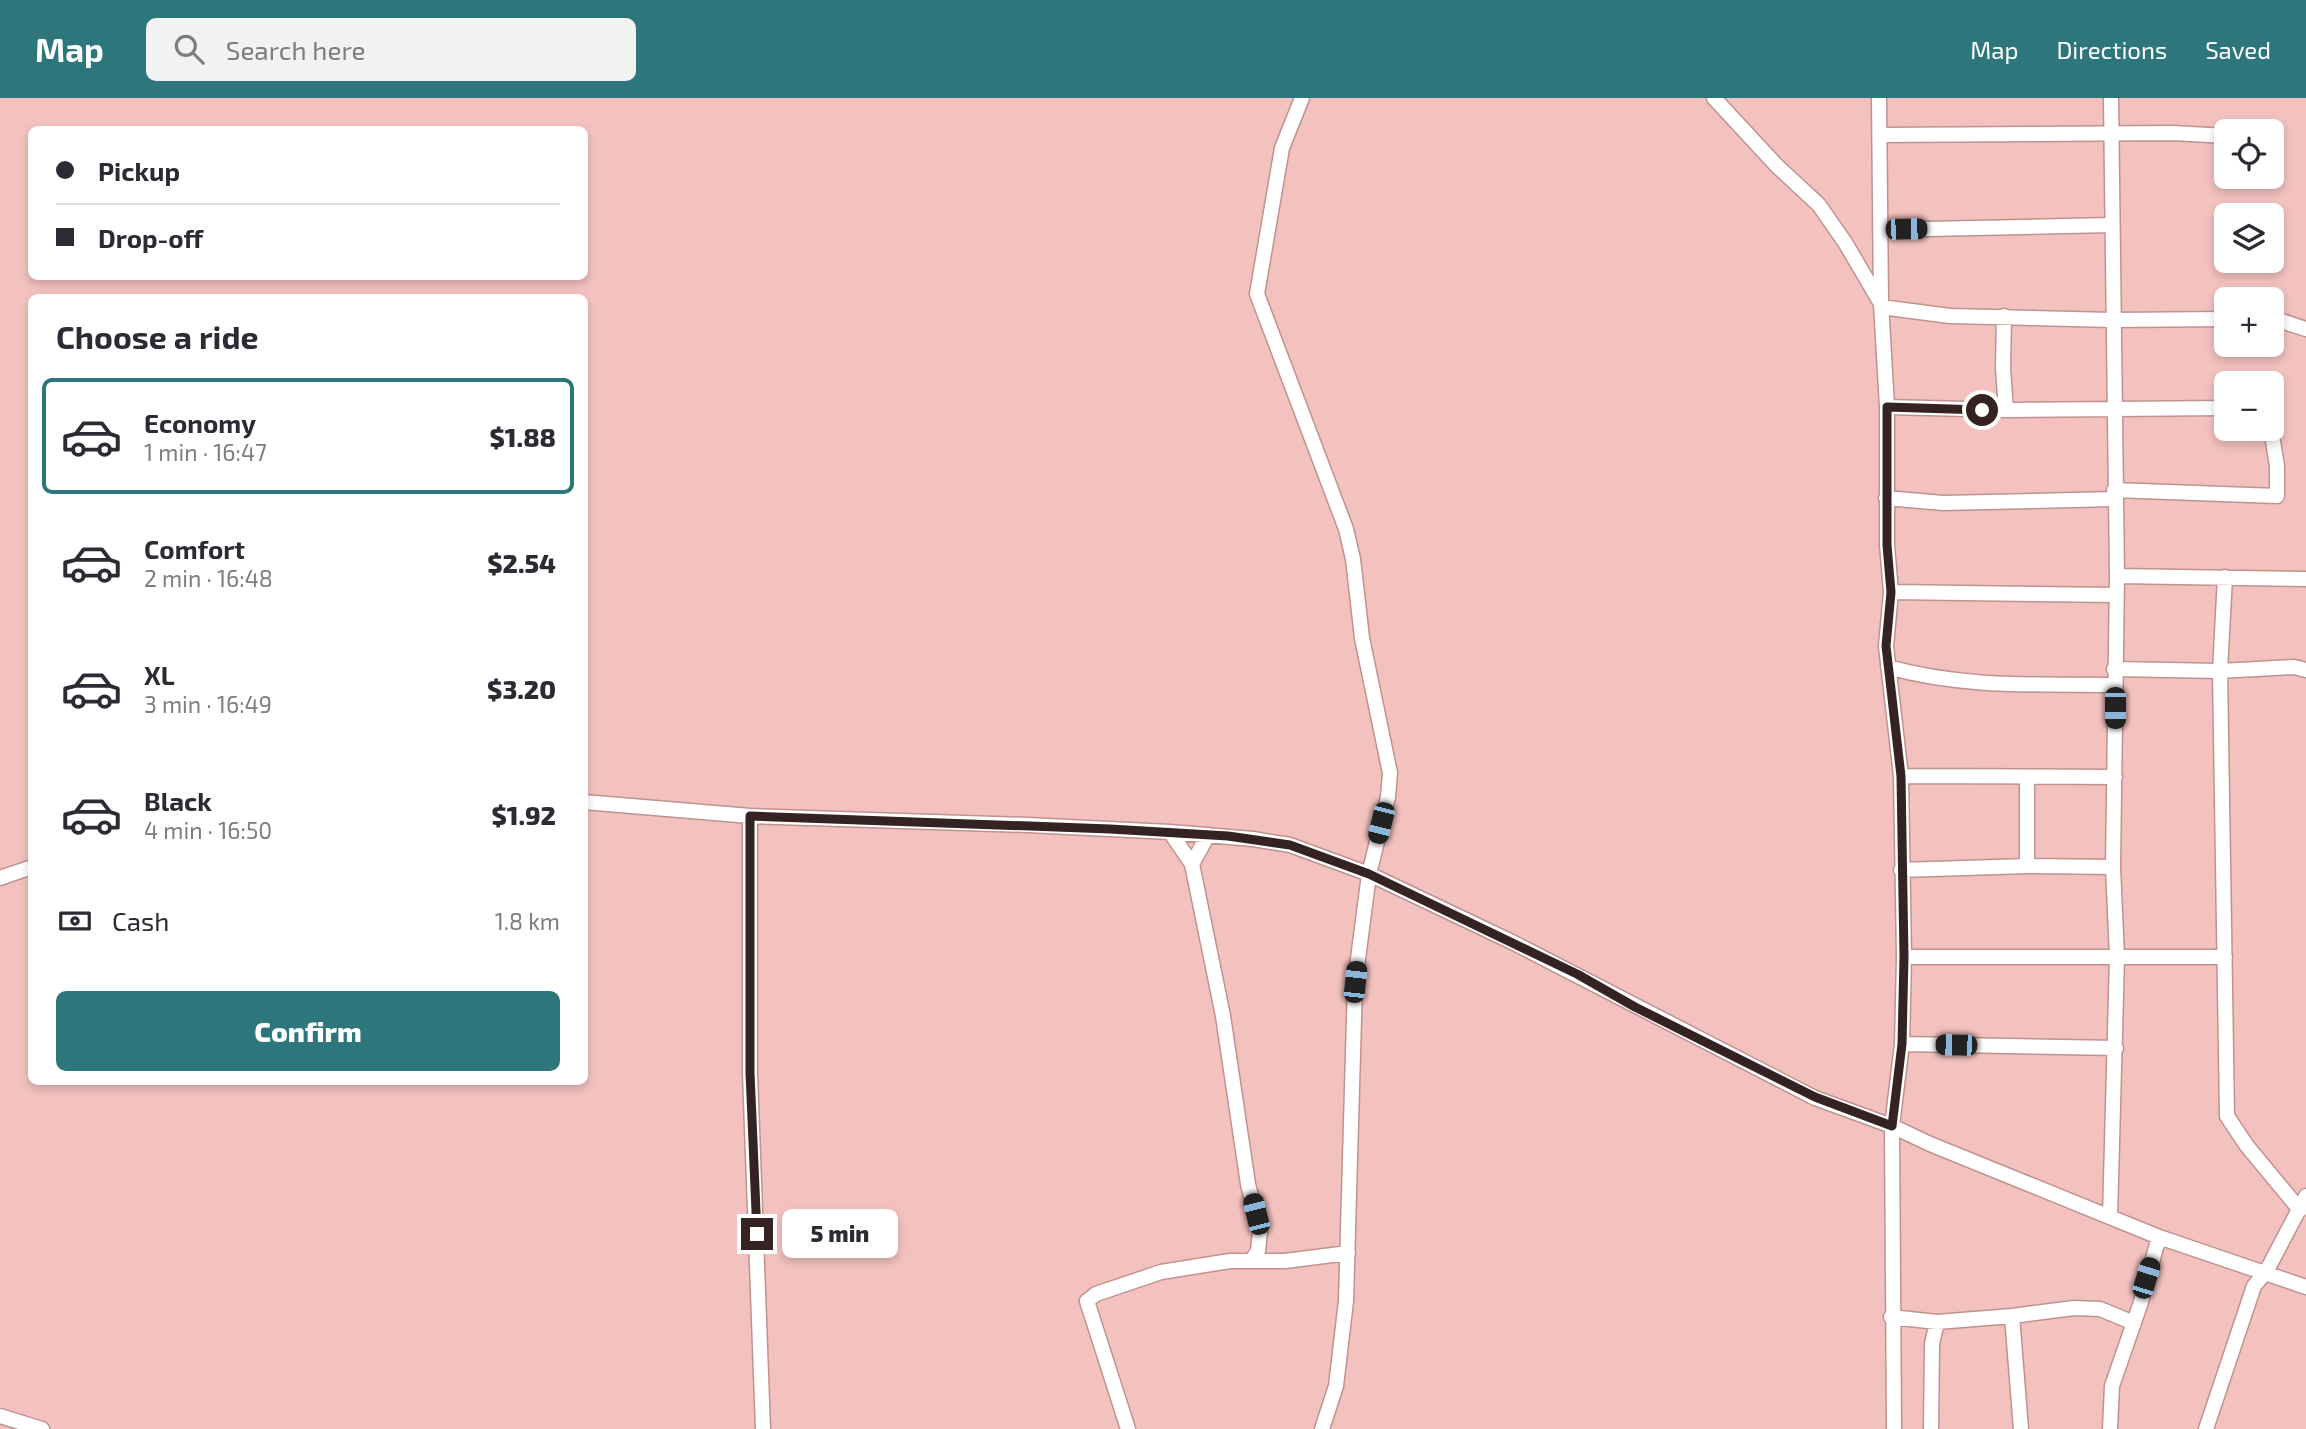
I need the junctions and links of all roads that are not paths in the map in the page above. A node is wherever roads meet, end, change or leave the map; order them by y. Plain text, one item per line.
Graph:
1 (1302, 98) edge
2 (1714, 98) edge
3 (1880, 98) edge
4 (2111, 98) edge
5 (1881, 135) junction
6 (2111, 135) junction
7 (2214, 135) edge
8 (2110, 225) junction
9 (1880, 230) junction
10 (1881, 305) junction
11 (2004, 317) junction
12 (2214, 319) edge
13 (2112, 320) junction
14 (2284, 322) edge
15 (2306, 329) edge
16 (1887, 407) junction
17 (2113, 408) junction
18 (2214, 408) edge
19 (2006, 410) junction
20 (2273, 441) edge
21 (2114, 494) junction
22 (1886, 498) junction
23 (2117, 576) junction
24 (2225, 577) junction
25 (2306, 579) edge
26 (1891, 592) junction
27 (2116, 595) junction
28 (1888, 667) junction
29 (2114, 669) junction
30 (2306, 670) edge
31 (2221, 671) junction
32 (2115, 685) junction
33 (1901, 776) junction
34 (2115, 777) junction
35 (2027, 778) junction
36 (588, 803) edge
37 (750, 816) junction
38 (1170, 832) junction
39 (1208, 835) junction
40 (1192, 864) junction
41 (2027, 866) junction
42 (2113, 867) junction
43 (28, 868) edge
44 (1901, 870) junction
45 (1369, 874) junction
46 (0, 878) edge
47 (1904, 957) junction
48 (2116, 957) junction
49 (2225, 957) junction
50 (1902, 1044) junction
51 (2116, 1048) junction
52 (1892, 1126) junction
53 (2306, 1196) edge
54 (2300, 1210) junction
55 (2110, 1217) junction
56 (2159, 1237) junction
57 (1348, 1253) junction
58 (1251, 1261) junction
59 (2266, 1272) junction
60 (2306, 1287) edge
61 (1891, 1317) junction
62 (2012, 1317) junction
63 (1937, 1322) junction
64 (2134, 1323) junction
65 (0, 1416) edge
66 (42, 1429) edge
67 (763, 1429) edge
68 (1128, 1429) edge
69 (1322, 1429) edge
70 (1894, 1429) edge
71 (1931, 1429) edge
72 (2021, 1429) edge
73 (2110, 1429) edge
74 (2206, 1429) edge

1 - 45 street
2 - 10 street
3 - 5 street
4 - 6 street
5 - 6 street
5 - 9 street
6 - 7 street
6 - 8 street
8 - 9 street
8 - 13 street
9 - 10 street
10 - 11 street
10 - 16 street
11 - 13 street
11 - 19 street
12 - 13 street
13 - 17 street
14 - 15 street
16 - 19 street
16 - 22 street
17 - 18 street
17 - 19 street
17 - 21 street
20 - 21 street
21 - 22 street
21 - 23 street
22 - 26 street
23 - 24 street
23 - 27 street
24 - 25 street
24 - 31 street
26 - 27 street
26 - 28 street
27 - 29 street
28 - 32 street
28 - 33 street
29 - 31 street
29 - 32 street
30 - 31 street
31 - 49 street
32 - 34 street
33 - 35 street
33 - 44 street
34 - 35 street
34 - 42 street
35 - 41 street
36 - 37 street
37 - 38 street
37 - 67 street
38 - 39 street
38 - 40 street
39 - 40 street
39 - 45 street
40 - 58 street
41 - 42 street
41 - 44 street
42 - 48 street
43 - 46 street
44 - 47 street
45 - 52 street
45 - 57 street
47 - 48 street
47 - 50 street
48 - 49 street
48 - 51 street
49 - 54 street
50 - 51 street
50 - 52 street
51 - 55 street
52 - 55 street
52 - 61 street
53 - 54 street
54 - 59 street
55 - 56 street
56 - 59 street
56 - 64 street
57 - 58 street
57 - 69 street
58 - 68 street
59 - 60 street
59 - 74 street
61 - 63 street
61 - 70 street
62 - 63 street
62 - 64 street
62 - 72 street
63 - 71 street
64 - 73 street
65 - 66 street

